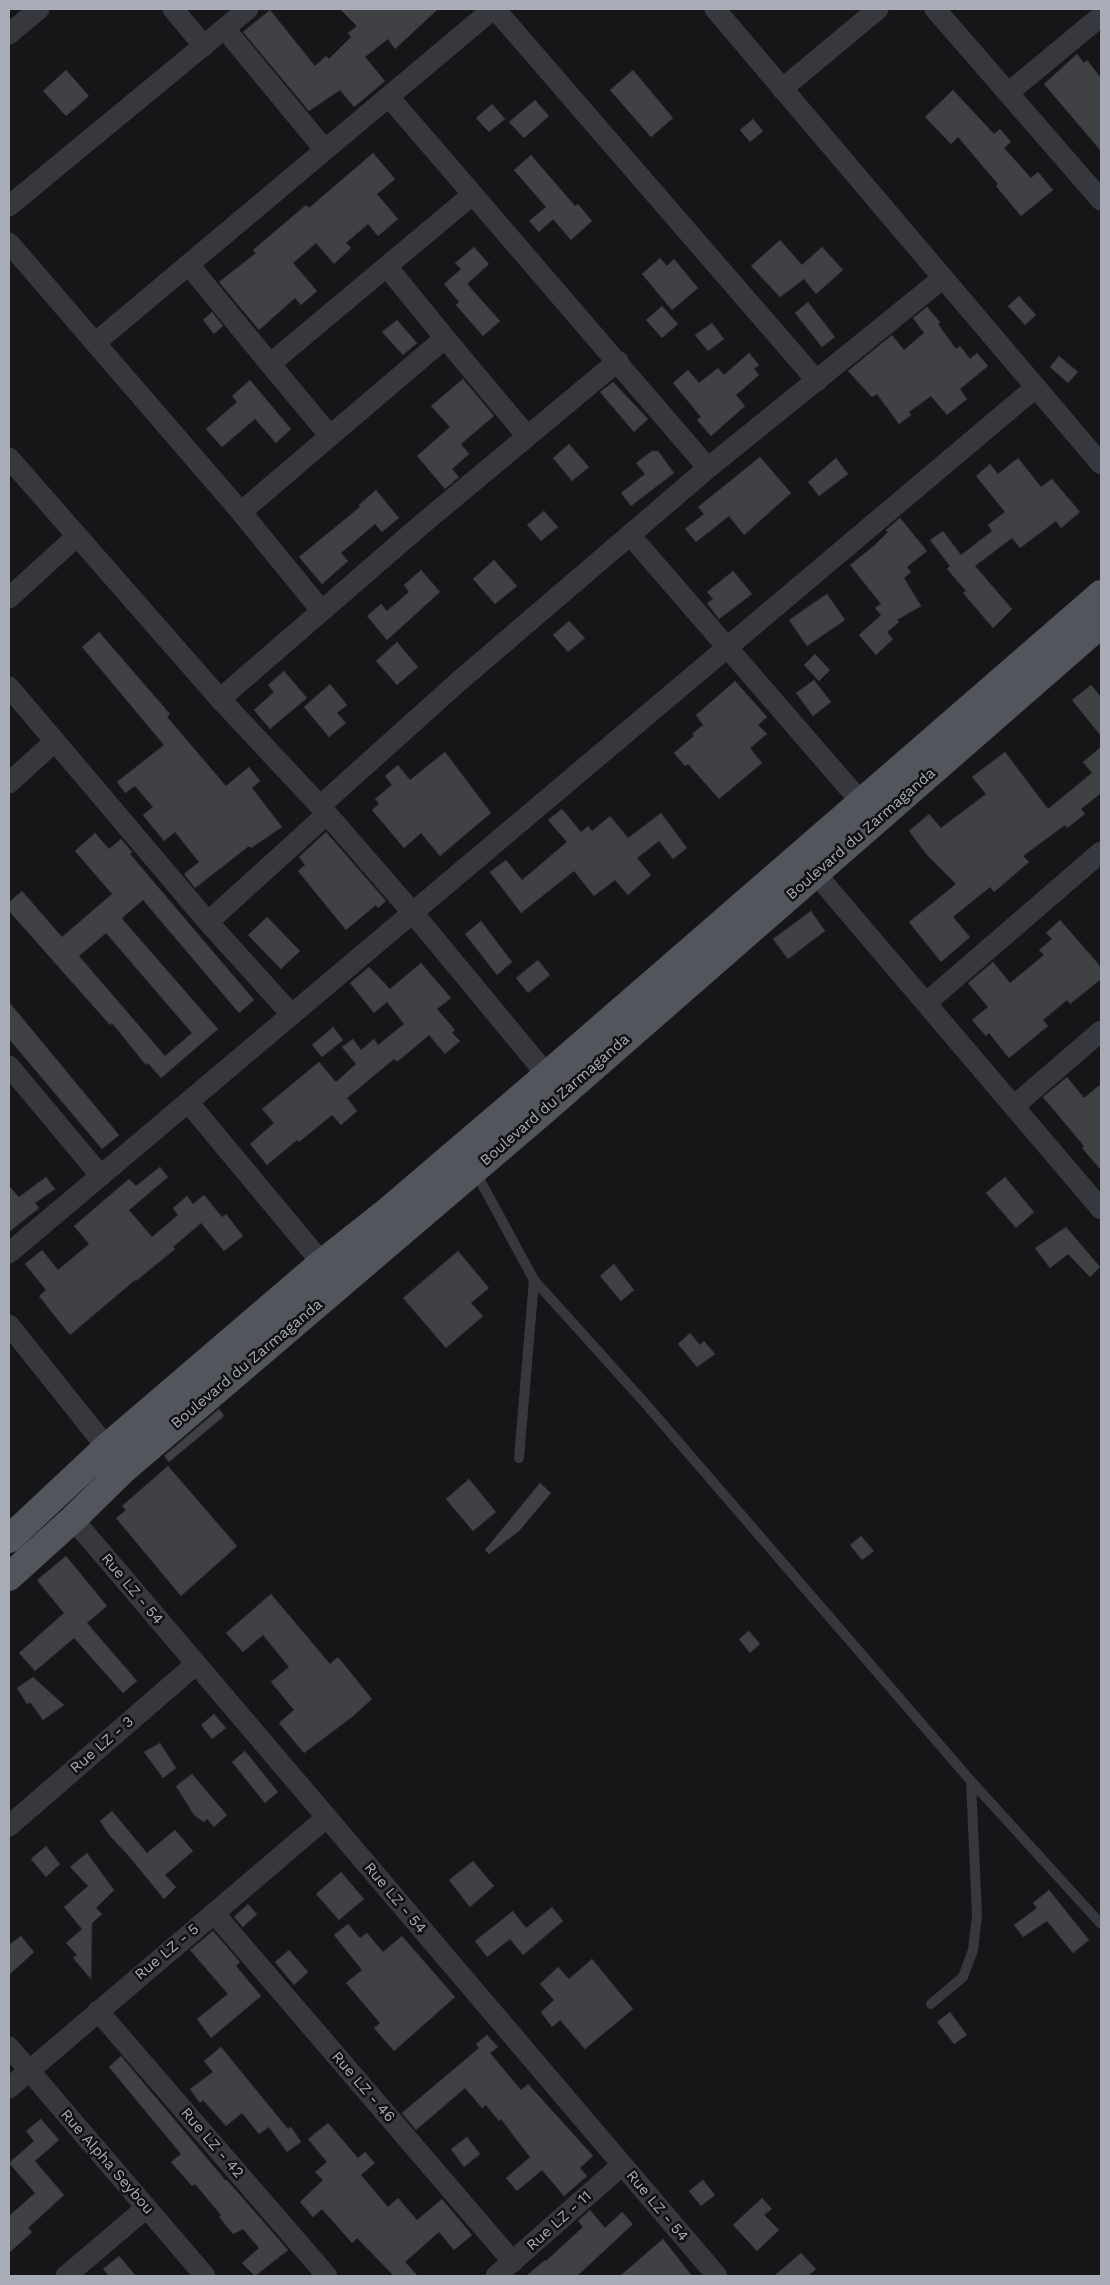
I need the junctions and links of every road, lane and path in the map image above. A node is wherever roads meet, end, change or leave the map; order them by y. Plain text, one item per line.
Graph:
1 (39, 9) edge
2 (173, 9) edge
3 (248, 9) edge
4 (494, 9) edge
5 (715, 9) edge
6 (878, 9) edge
7 (934, 9) edge
8 (1101, 16) edge
9 (225, 29) junction
10 (9, 34) edge
11 (204, 46) junction
12 (782, 89) junction
13 (1008, 93) junction
14 (389, 98) junction
15 (325, 150) junction
16 (472, 195) junction
17 (1101, 200) edge
18 (9, 206) edge
19 (9, 244) edge
20 (189, 265) junction
21 (388, 268) junction
22 (943, 278) junction
23 (445, 338) junction
24 (95, 343) junction
25 (618, 361) junction
26 (270, 364) junction
27 (817, 381) junction
28 (1036, 387) junction
29 (330, 436) junction
30 (527, 436) junction
31 (9, 458) edge
32 (1101, 464) edge
33 (708, 468) junction
34 (241, 512) junction
35 (630, 534) junction
36 (77, 536) junction
37 (1101, 594) edge
38 (9, 598) edge
39 (321, 610) junction
40 (1101, 624) edge
41 (727, 647) junction
42 (9, 687) edge
43 (220, 699) junction
44 (54, 742) junction
45 (9, 783) edge
46 (861, 802) junction
47 (323, 810) junction
48 (1101, 852) edge
49 (816, 874) junction
50 (766, 901) junction
51 (413, 913) junction
52 (208, 922) junction
53 (926, 1003) junction
54 (292, 1015) junction
55 (1101, 1031) edge
56 (9, 1066) edge
57 (547, 1075) junction
58 (188, 1102) junction
59 (1014, 1106) junction
60 (470, 1157) junction
61 (101, 1176) junction
62 (1101, 1209) edge
63 (9, 1254) edge
64 (322, 1263) junction
65 (534, 1280) junction
66 (9, 1325) edge
67 (106, 1448) junction
68 (519, 1458) dead end
69 (124, 1469) junction
70 (73, 1519) junction
71 (9, 1539) edge
72 (9, 1576) edge
73 (196, 1664) junction
74 (971, 1781) junction
75 (327, 1817) junction
76 (9, 1826) edge
77 (214, 1913) junction
78 (1101, 1924) edge
79 (931, 2004) dead end
80 (98, 2011) junction
81 (9, 2047) edge
82 (29, 2071) junction
83 (9, 2088) edge
84 (622, 2165) junction
85 (146, 2208) junction
86 (512, 2262) junction
87 (66, 2276) edge
88 (205, 2276) edge
89 (327, 2276) edge
90 (496, 2276) edge
91 (717, 2276) edge

1 - 10 street
2 - 11 street
3 - 9 street
4 - 14 street
4 - 27 street
5 - 12 street
6 - 12 street
7 - 13 street
8 - 13 street
9 - 11 street
9 - 15 street
11 - 18 street
12 - 22 street
13 - 17 street
14 - 15 street
14 - 16 street
15 - 20 street
16 - 21 street
16 - 25 street
19 - 24 street
20 - 24 street
20 - 26 street
21 - 23 street
21 - 26 street
22 - 27 street
22 - 28 street
23 - 29 street
23 - 30 street
24 - 34 street
25 - 30 street
25 - 33 street
26 - 29 street
27 - 33 street
28 - 32 street
28 - 41 street
29 - 34 street
30 - 39 street
31 - 36 street
33 - 35 street
34 - 39 street
35 - 41 street
35 - 47 street
36 - 38 street
36 - 43 street
37 - 46 main road, Boulevard du Zarmaganda
39 - 43 street
40 - 49 main road, Boulevard du Zarmaganda
41 - 46 street
41 - 51 street
42 - 44 street
43 - 47 street
44 - 45 street
44 - 52 street
46 - 50 main road, Boulevard du Zarmaganda
47 - 51 street
47 - 52 street
48 - 53 street
49 - 50 main road, Boulevard du Zarmaganda
49 - 53 street
50 - 57 main road, Boulevard du Zarmaganda
50 - 60 main road, Boulevard du Zarmaganda
51 - 54 street
51 - 57 street
52 - 54 street
53 - 59 street
54 - 58 street
55 - 59 street
56 - 61 street
57 - 60 main road, Boulevard du Zarmaganda
58 - 61 street
58 - 64 street
59 - 62 street
60 - 64 main road, Boulevard du Zarmaganda
60 - 65 lane
60 - 69 main road, Boulevard du Zarmaganda
61 - 63 street
64 - 67 main road, Boulevard du Zarmaganda
65 - 68 lane
65 - 74 lane
66 - 67 street
67 - 69 street
67 - 71 main road, Boulevard du Zarmaganda
69 - 70 main road, Boulevard du Zarmaganda
70 - 72 main road, Boulevard du Zarmaganda
70 - 73 street, Rue LZ - 54
73 - 75 street, Rue LZ - 54
73 - 76 street, Rue LZ - 3
74 - 78 lane
74 - 79 lane
75 - 77 street, Rue LZ - 5
75 - 84 street, Rue LZ - 54
77 - 80 street, Rue LZ - 5
77 - 86 street, Rue LZ - 46
80 - 82 street, Rue LZ - 5
80 - 89 street, Rue LZ - 42
81 - 82 street, Rue Alpha Seybou
82 - 83 street, Rue LZ - 5
82 - 85 street, Rue Alpha Seybou
84 - 86 street, Rue LZ - 11
84 - 91 street, Rue LZ - 54
85 - 87 street
85 - 88 street, Rue Alpha Seybou
86 - 90 street, Rue LZ - 11

